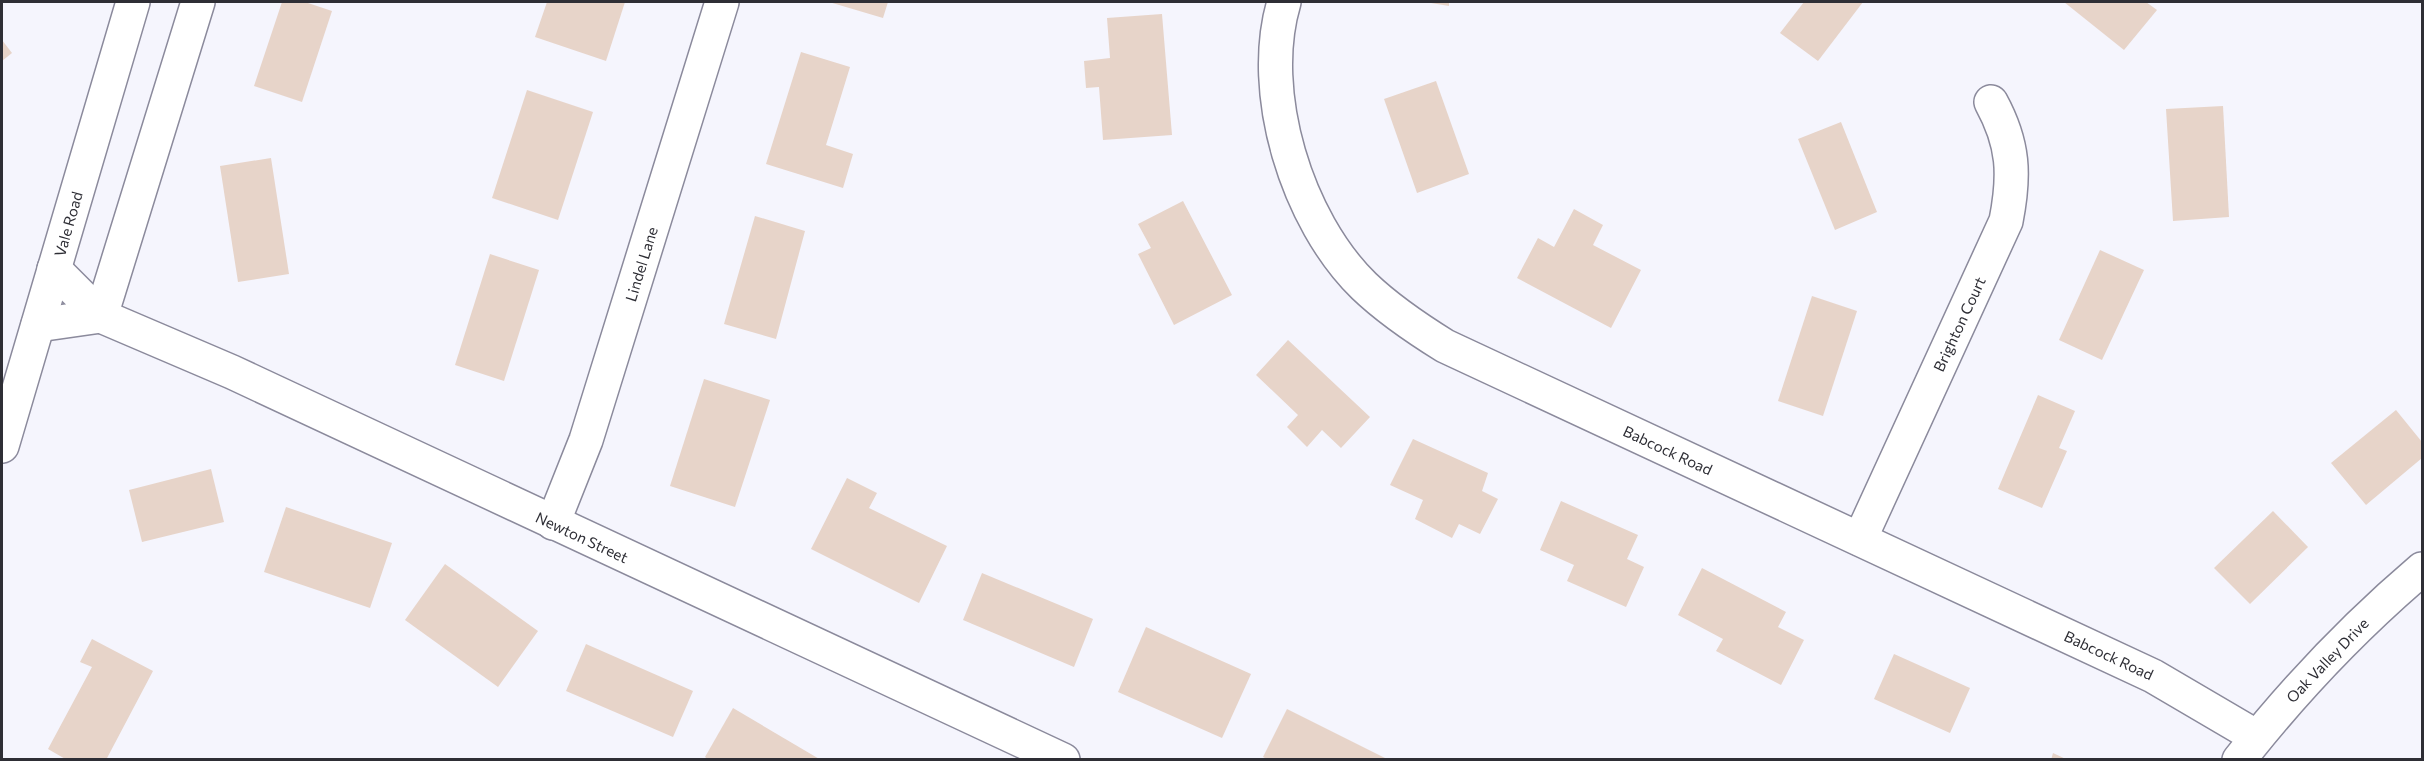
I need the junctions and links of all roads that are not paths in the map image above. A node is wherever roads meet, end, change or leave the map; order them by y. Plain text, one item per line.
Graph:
1 (133, 2) edge
2 (198, 2) edge
3 (722, 2) edge
4 (1284, 2) edge
5 (1991, 102) dead end
6 (54, 269) junction
7 (101, 316) junction
8 (38, 325) junction
9 (2, 446) edge
10 (553, 523) junction
11 (1860, 539) junction
12 (2422, 569) edge
13 (2248, 748) edge
14 (1063, 759) edge

1 - 6 street, Vale Road
2 - 7 street
3 - 10 street, Lindel Lane
4 - 11 street, Babcock Road
5 - 11 street, Brighton Court
6 - 7 street, Newton Street
6 - 8 street, Vale Road
7 - 8 street
7 - 10 street, Newton Street
8 - 9 street, Vale Road
10 - 14 street, Newton Street
11 - 13 street, Babcock Road
12 - 13 street, Oak Valley Drive

